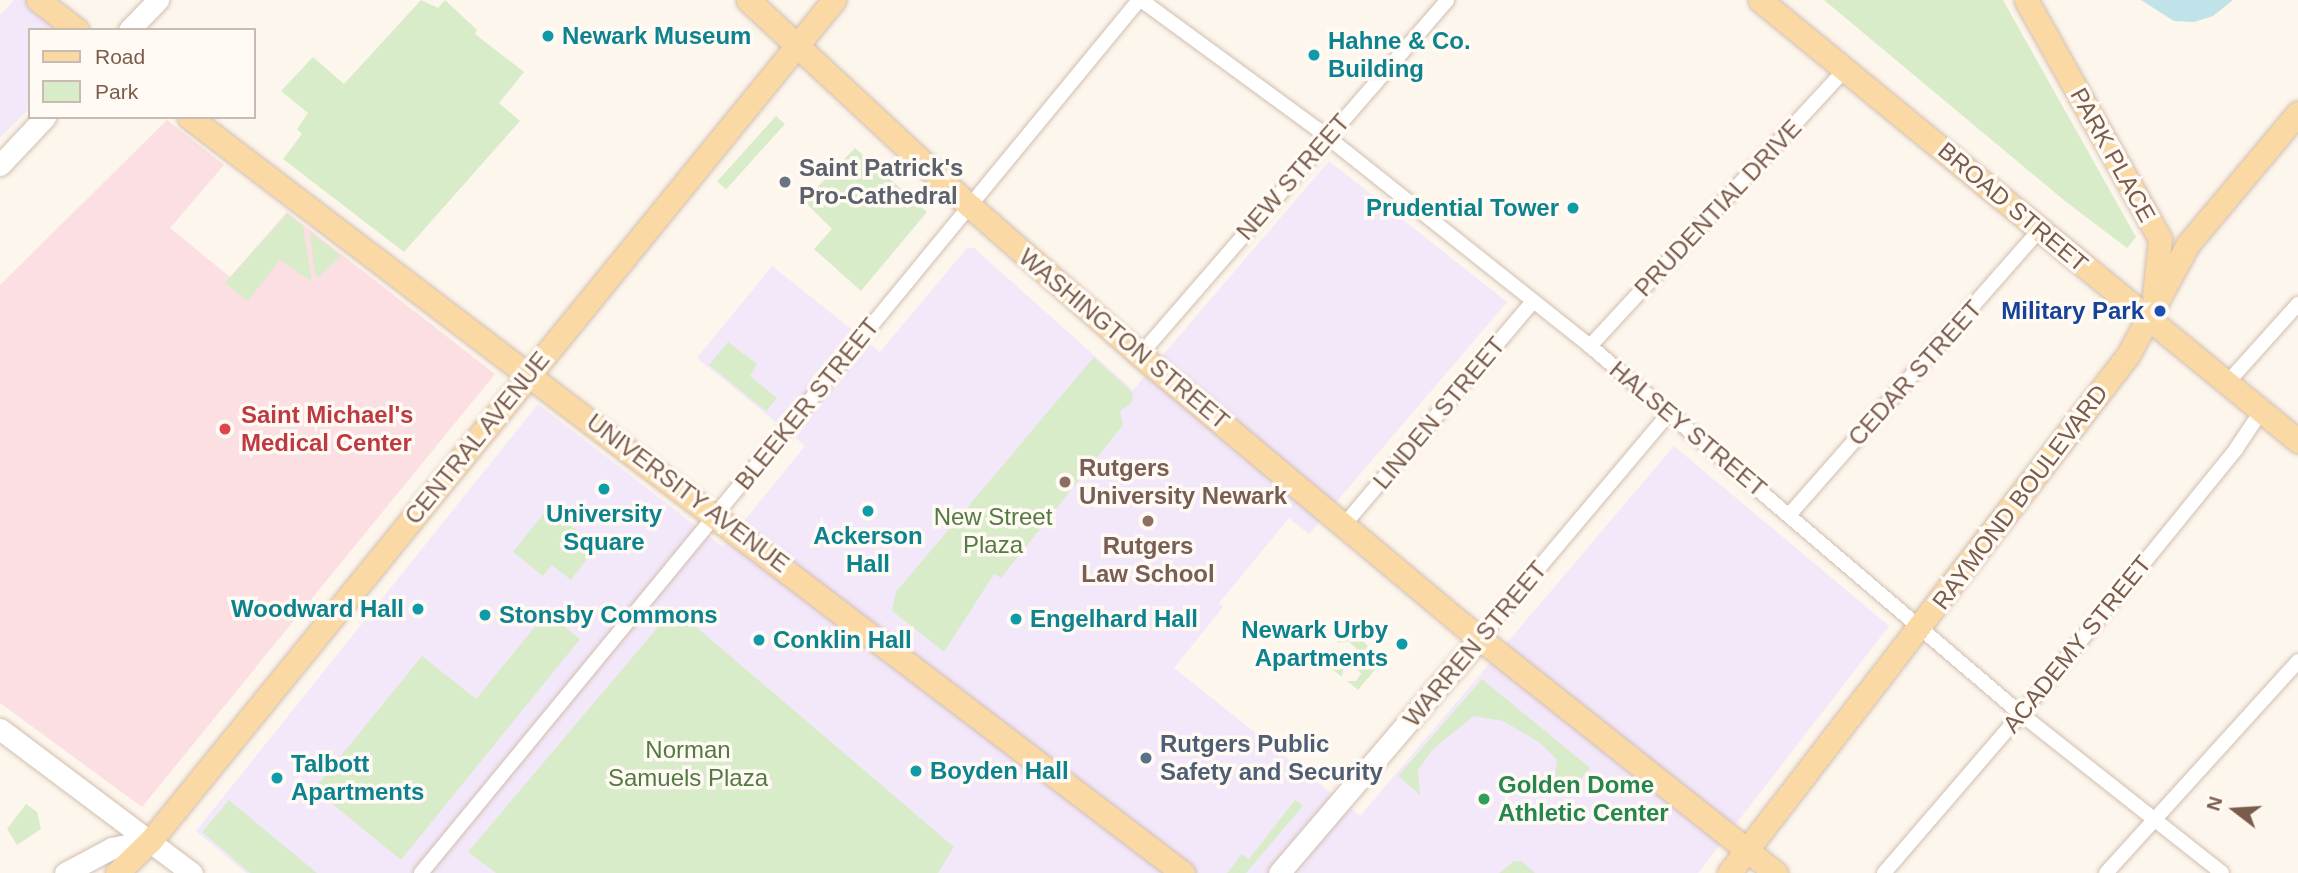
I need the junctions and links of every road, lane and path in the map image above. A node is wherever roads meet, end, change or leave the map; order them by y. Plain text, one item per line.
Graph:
1 (38, 0) edge
2 (158, 0) edge
3 (748, 0) edge
4 (834, 0) edge
5 (1140, 0) edge
6 (1447, 0) edge
7 (1760, 0) edge
8 (2026, 0) edge
9 (74, 28) edge
10 (131, 28) edge
11 (796, 47) junction
12 (1846, 69) junction
13 (2298, 113) edge
14 (43, 119) edge
15 (192, 119) edge
16 (1327, 136) junction
17 (0, 165) edge
18 (970, 206) junction
19 (2039, 230) junction
20 (1533, 301) junction
21 (2298, 304) edge
22 (2150, 320) junction
23 (1590, 346) junction
24 (1140, 355) junction
25 (528, 374) junction
26 (2228, 382) junction
27 (2262, 410) junction
28 (1669, 413) junction
29 (2298, 440) edge
30 (716, 514) junction
31 (1789, 515) junction
32 (1344, 525) junction
33 (1922, 627) junction
34 (1479, 639) junction
35 (2298, 660) edge
36 (2021, 714) junction
37 (0, 729) edge
38 (2154, 819) junction
39 (151, 840) junction
40 (1747, 850) junction
41 (65, 873) edge
42 (117, 873) edge
43 (192, 873) edge
44 (421, 873) edge
45 (1183, 873) edge
46 (1279, 873) edge
47 (1729, 873) edge
48 (1776, 873) edge
49 (1884, 873) edge
50 (2106, 873) edge
51 (2222, 873) edge

1 - 9 main road
2 - 10 street
3 - 11 main road, WASHINGTON STREET
4 - 11 main road, CENTRAL AVENUE
5 - 16 street, HALSEY STREET
5 - 18 street, BLEEKER STREET
6 - 16 street, NEW STREET
7 - 12 main road, BROAD STREET
8 - 22 main road, PARK PLACE
11 - 18 main road, WASHINGTON STREET
11 - 25 main road, CENTRAL AVENUE
12 - 19 main road, BROAD STREET
12 - 23 street, PRUDENTIAL DRIVE
13 - 22 main road, RAYMOND BOULEVARD
14 - 17 street
15 - 25 main road, UNIVERSITY AVENUE
16 - 20 street, HALSEY STREET
16 - 24 street, NEW STREET
18 - 24 main road, WASHINGTON STREET
18 - 30 street, BLEEKER STREET
19 - 22 main road, BROAD STREET
19 - 31 street, CEDAR STREET
20 - 23 street, HALSEY STREET
20 - 32 street, LINDEN STREET
21 - 26 street
22 - 26 main road, BROAD STREET
22 - 33 main road, RAYMOND BOULEVARD
23 - 28 street, HALSEY STREET
24 - 32 main road, WASHINGTON STREET
25 - 30 main road, UNIVERSITY AVENUE
25 - 39 main road, CENTRAL AVENUE
26 - 27 main road, BROAD STREET
27 - 29 main road, BROAD STREET
27 - 36 street, ACADEMY STREET
28 - 31 street, HALSEY STREET
28 - 34 street, WARREN STREET
30 - 44 street, BLEEKER STREET
30 - 45 main road, UNIVERSITY AVENUE
31 - 33 street, HALSEY STREET
32 - 34 main road, WASHINGTON STREET
33 - 36 street, HALSEY STREET
33 - 40 main road, RAYMOND BOULEVARD
34 - 40 main road, WASHINGTON STREET
34 - 46 street, WARREN STREET
35 - 38 street
36 - 38 street, HALSEY STREET
36 - 49 street, ACADEMY STREET
37 - 39 street
38 - 50 street
38 - 51 street, HALSEY STREET
39 - 41 street
39 - 42 main road, CENTRAL AVENUE
39 - 43 street
40 - 47 main road, RAYMOND BOULEVARD
40 - 48 main road, WASHINGTON STREET

